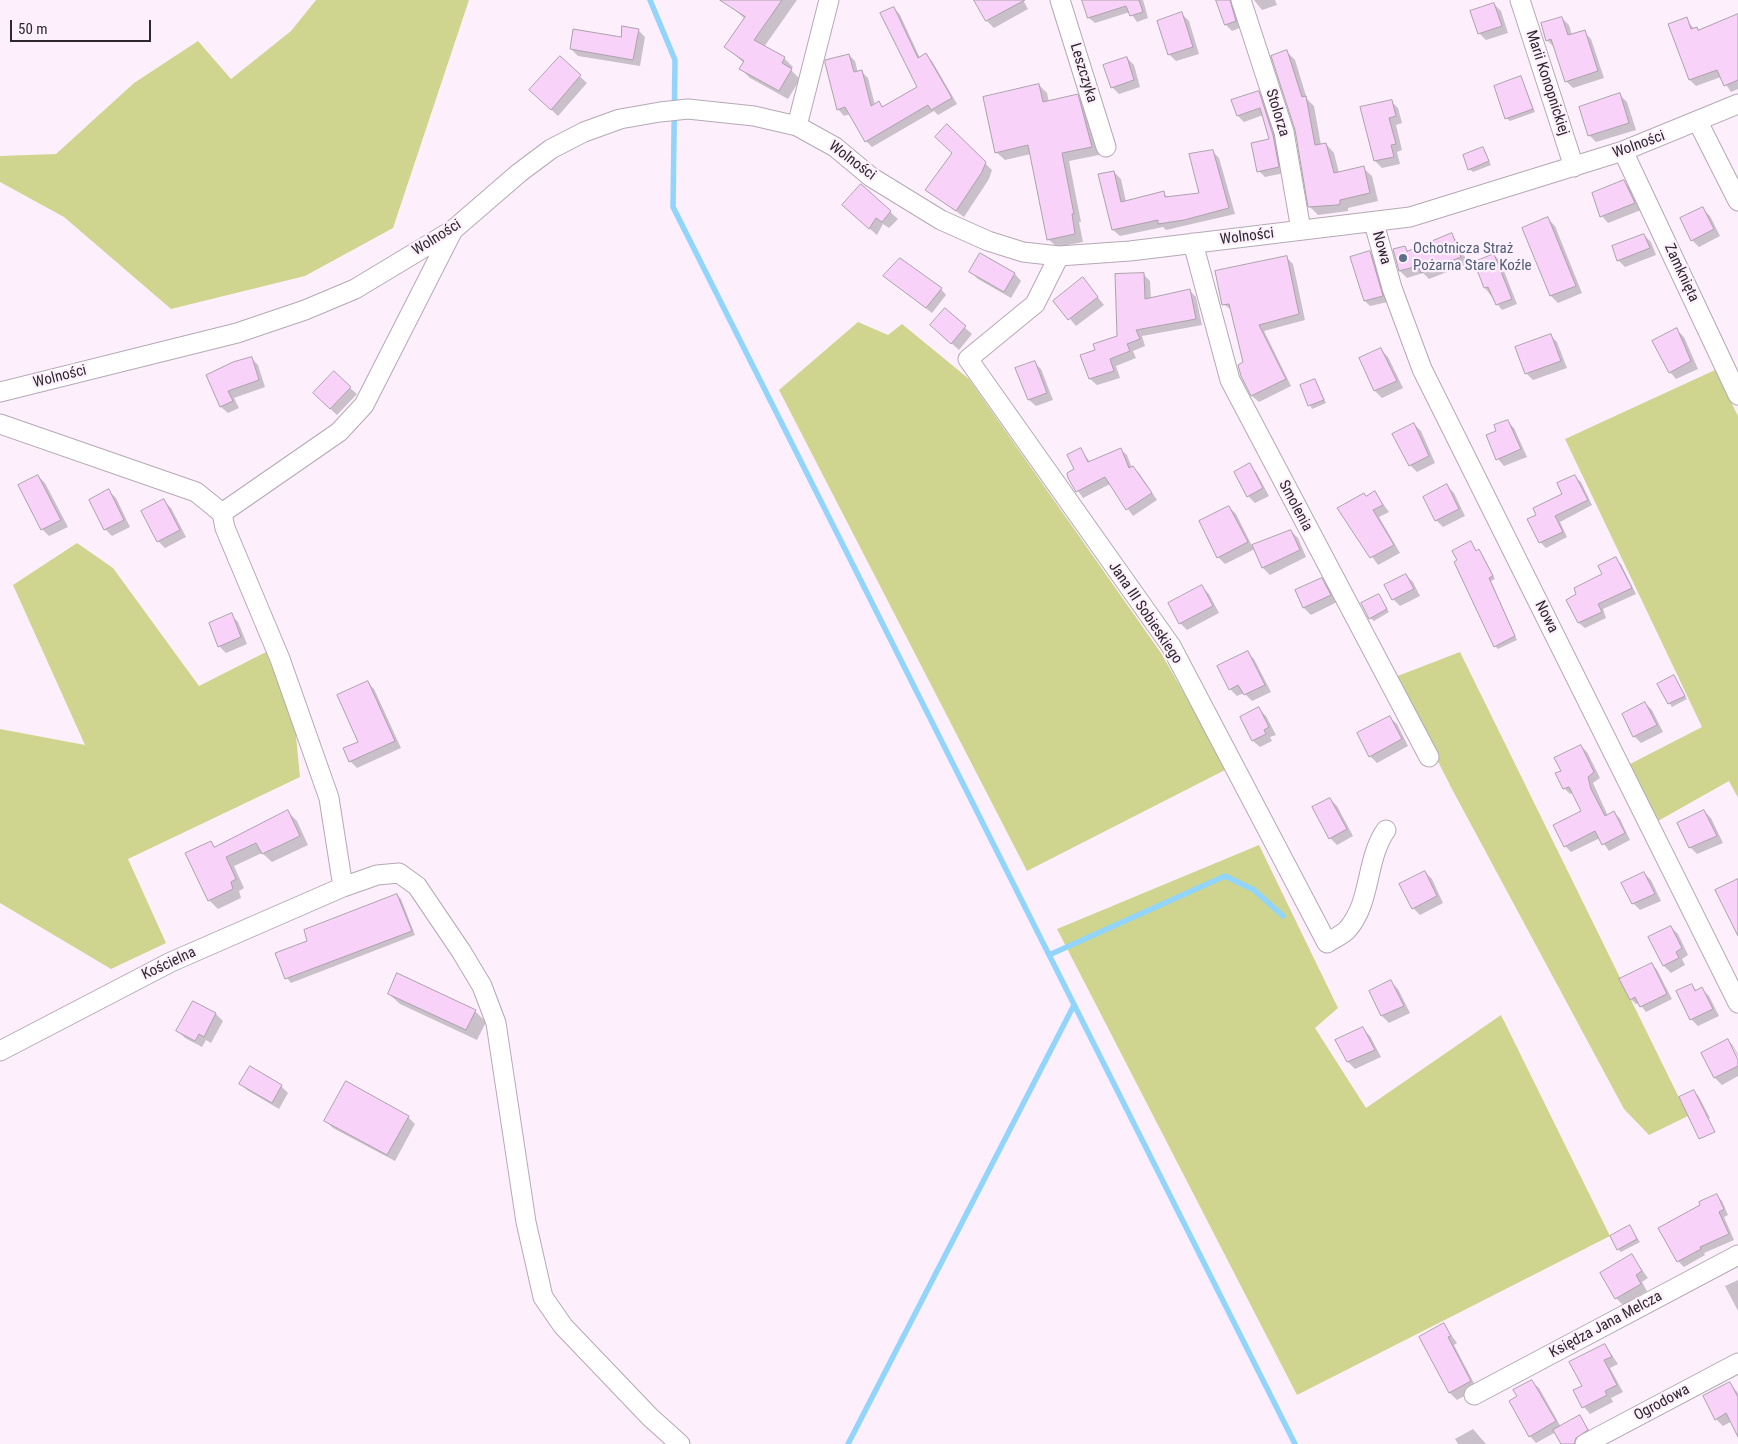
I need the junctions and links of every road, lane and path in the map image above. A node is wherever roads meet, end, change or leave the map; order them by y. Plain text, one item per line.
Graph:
1 (828, 0) edge
2 (1060, 0) edge
3 (1241, 0) edge
4 (1520, 0) edge
5 (1738, 104) edge
6 (1698, 122) junction
7 (797, 126) junction
8 (1106, 147) dead end
9 (1623, 151) junction
10 (1574, 167) junction
11 (1738, 202) edge
12 (1374, 223) junction
13 (453, 230) junction
14 (1302, 230) junction
15 (1192, 243) junction
16 (1059, 256) junction
17 (0, 392) edge
18 (1738, 395) edge
19 (0, 424) edge
20 (222, 513) junction
21 (1429, 757) dead end
22 (1386, 830) dead end
23 (343, 887) junction
24 (1738, 1003) edge
25 (0, 1051) edge
26 (1738, 1255) edge
27 (1738, 1362) edge
28 (1474, 1395) dead end
29 (680, 1444) edge
30 (1585, 1444) edge

1 - 7 street
2 - 8 street, Leszczyka
3 - 14 street, Stolorza
4 - 10 street, Marii Konopnickiej
5 - 6 street, Wolności
6 - 9 street, Wolności
6 - 11 street
7 - 13 street, Wolności
7 - 16 street, Wolności
9 - 10 street, Wolności
9 - 18 street, Zamknięta
10 - 12 street, Wolności
12 - 14 street, Wolności
12 - 24 street, Nowa
13 - 17 street, Wolności
13 - 20 street
14 - 15 street, Wolności
15 - 16 street, Wolności
15 - 21 street, Smolenia
16 - 22 street, Jana III Sobieskiego
19 - 20 street
20 - 23 street
23 - 25 street, Kościelna
23 - 29 street, Kościelna
26 - 28 street, Księdza Jana Melcza
27 - 30 street, Ogrodowa

